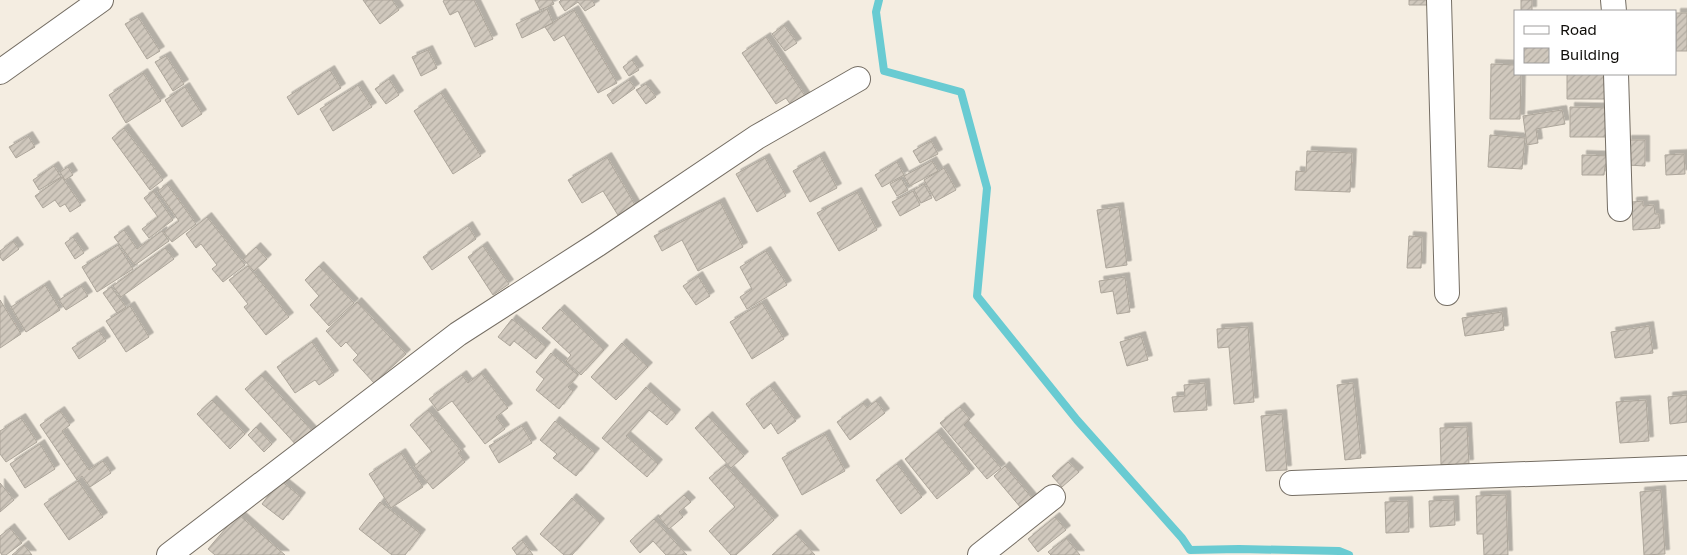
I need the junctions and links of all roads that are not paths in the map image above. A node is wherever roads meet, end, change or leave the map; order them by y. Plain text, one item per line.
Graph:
1 (101, 0) edge
2 (1439, 0) edge
3 (0, 72) edge
4 (1616, 75) edge
5 (858, 79) dead end
6 (1620, 210) dead end
7 (1447, 293) dead end
8 (1687, 468) edge
9 (1292, 483) dead end
10 (1053, 497) dead end
11 (169, 555) edge
12 (980, 555) edge

1 - 3 street
2 - 7 street
4 - 6 street
5 - 11 street
8 - 9 street
10 - 12 street

